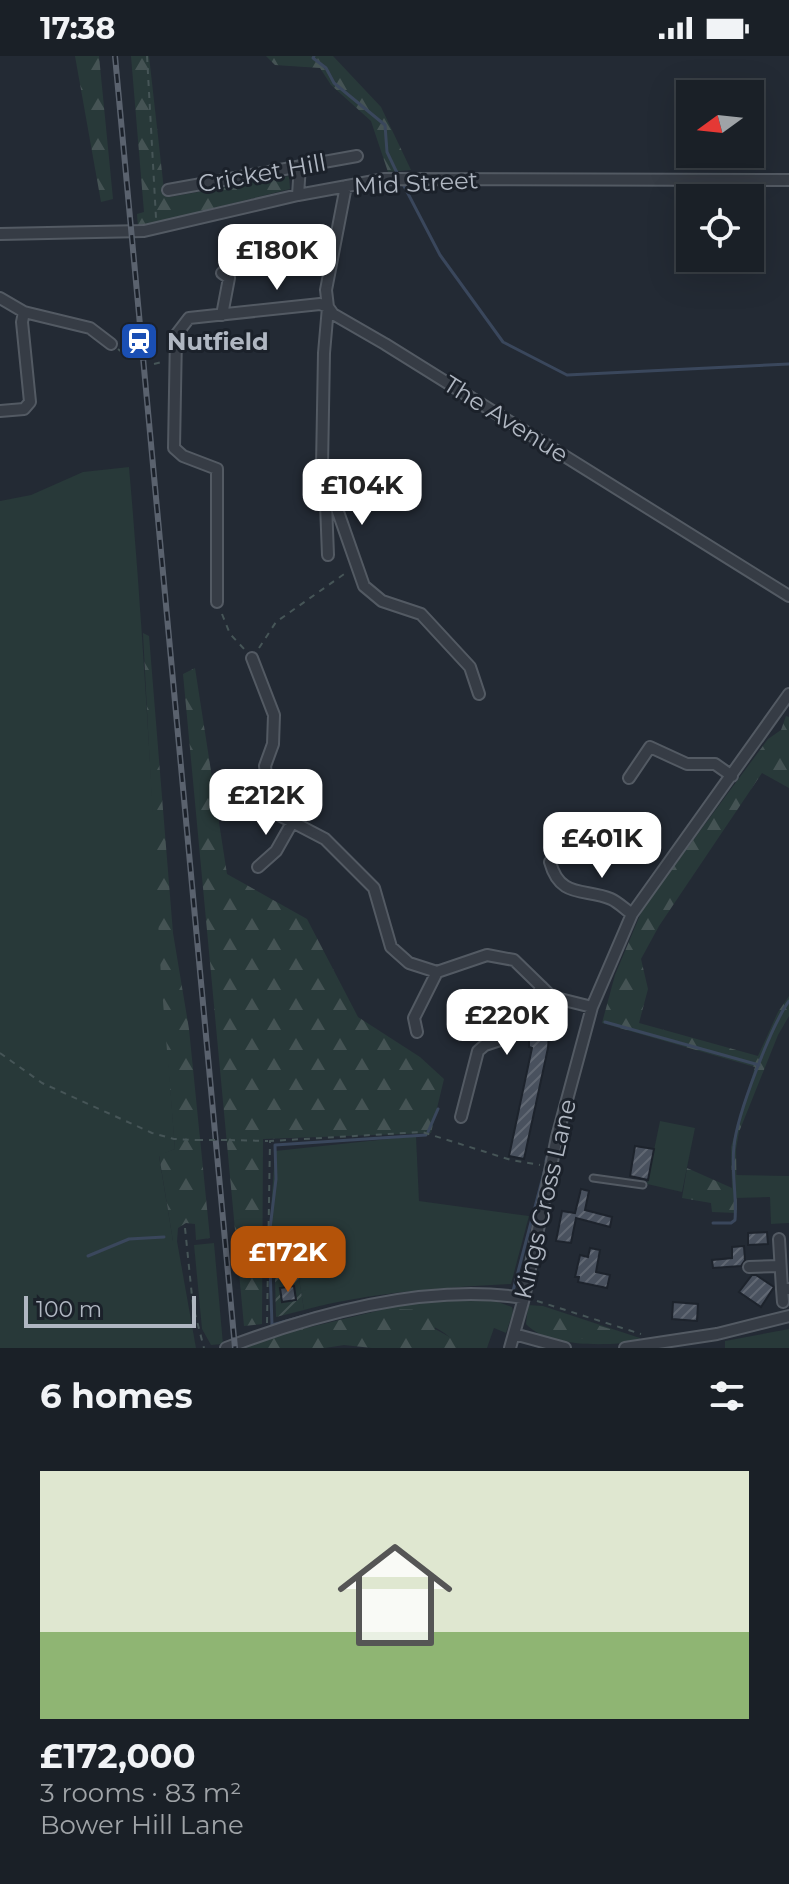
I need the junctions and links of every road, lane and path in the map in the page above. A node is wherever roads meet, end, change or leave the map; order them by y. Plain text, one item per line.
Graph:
1 (147, 56) edge
2 (357, 156) dead end
3 (300, 166) junction
4 (789, 180) edge
5 (346, 186) junction
6 (168, 190) dead end
7 (298, 195) junction
8 (157, 228) junction
9 (0, 234) edge
10 (222, 273) dead end
11 (0, 298) edge
12 (328, 307) junction
13 (24, 312) junction
14 (222, 315) junction
15 (149, 339) dead end
16 (111, 344) joint
17 (0, 411) edge
18 (331, 488) junction
19 (328, 555) dead end
20 (354, 557) junction
21 (789, 596) edge
22 (217, 602) joint
23 (252, 658) junction
24 (479, 694) dead end
25 (789, 694) edge
26 (732, 776) junction
27 (629, 778) dead end
28 (293, 821) junction
29 (550, 862) dead end
30 (258, 867) dead end
31 (632, 914) junction
32 (437, 972) junction
33 (542, 987) junction
34 (592, 1007) junction
35 (417, 1032) dead end
36 (0, 1053) edge
37 (461, 1117) dead end
38 (270, 1141) junction
39 (550, 1166) junction
40 (593, 1178) dead end
41 (643, 1185) dead end
42 (185, 1228) dead end
43 (779, 1239) dead end
44 (780, 1266) junction
45 (749, 1267) dead end
46 (785, 1289) edge
47 (524, 1298) junction
48 (783, 1302) dead end
49 (789, 1316) edge
50 (267, 1332) junction
51 (514, 1334) junction
52 (665, 1342) junction
53 (204, 1348) edge
54 (226, 1348) edge
55 (510, 1348) edge
56 (565, 1348) edge
57 (625, 1348) edge

1 - 8 path
2 - 3 street, Cricket Hill
3 - 6 street, Cricket Hill
3 - 7 street
4 - 5 street, Mid Street
5 - 7 street, Mid Street
5 - 12 street
7 - 8 street, Mid Street
8 - 9 street, Mid Street
10 - 14 street
11 - 13 street
12 - 14 street
12 - 18 street
12 - 21 street, The Avenue
13 - 16 street
13 - 17 street
14 - 22 street
15 - 16 path, bridge
18 - 19 street
18 - 20 street
20 - 23 path
20 - 24 street
22 - 23 path
23 - 28 street
25 - 26 street, Kings Cross Lane
26 - 27 street
26 - 31 street, Kings Cross Lane
28 - 30 street
28 - 32 street
29 - 31 street
31 - 34 street, Kings Cross Lane
32 - 33 street
32 - 35 street
33 - 34 street
33 - 37 street
34 - 39 street, Kings Cross Lane
36 - 38 path, bridge
38 - 39 path
38 - 50 path
39 - 47 street, Kings Cross Lane
40 - 41 lane
42 - 53 path
43 - 44 street
44 - 45 street
44 - 46 street
46 - 48 street
47 - 50 street
47 - 51 street, Kings Cross Lane
47 - 52 path
49 - 52 street
50 - 54 street
51 - 55 street, Kings Cross Lane
51 - 56 street
52 - 57 street

